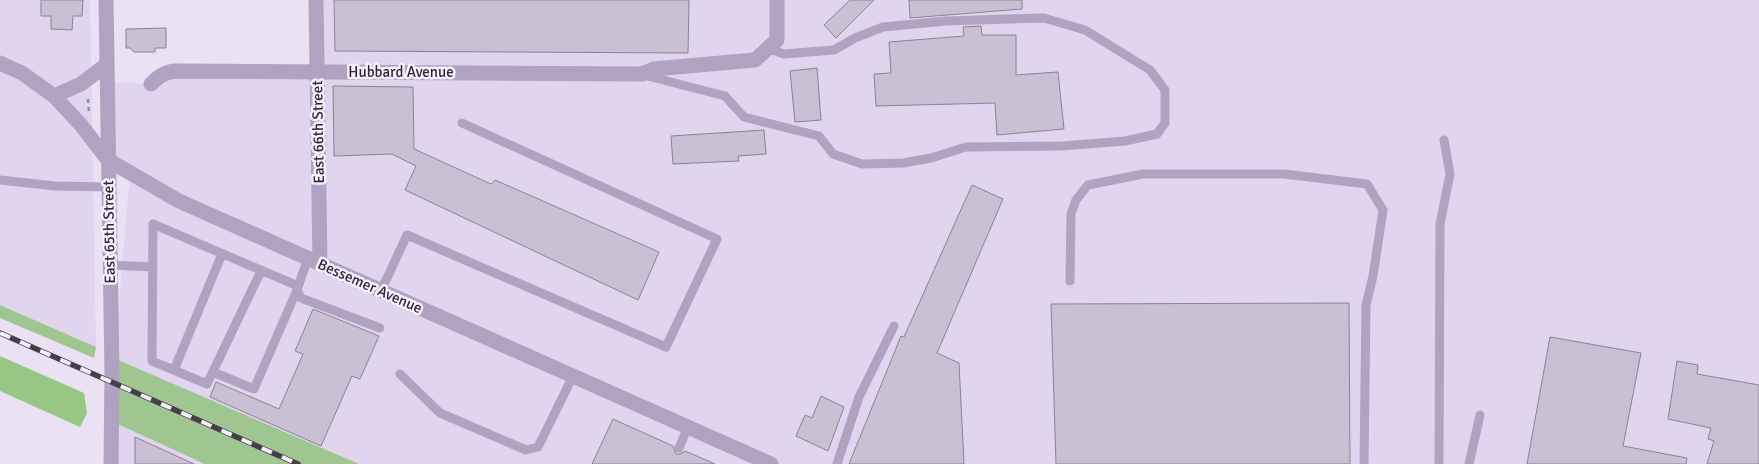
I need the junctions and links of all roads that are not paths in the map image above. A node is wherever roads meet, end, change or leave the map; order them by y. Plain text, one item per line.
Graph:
1 (106, 0) edge
2 (316, 0) edge
3 (778, 0) edge
4 (767, 48) junction
5 (0, 63) edge
6 (106, 65) junction
7 (648, 71) junction
8 (316, 72) junction
9 (151, 84) dead end
10 (54, 96) junction
11 (462, 123) dead end
12 (1444, 140) dead end
13 (108, 160) junction
14 (0, 180) edge
15 (108, 187) junction
16 (222, 254) junction
17 (314, 261) junction
18 (110, 265) junction
19 (153, 267) junction
20 (261, 271) junction
21 (1070, 281) dead end
22 (297, 288) junction
23 (381, 291) junction
24 (894, 326) dead end
25 (380, 328) dead end
26 (174, 370) junction
27 (213, 372) junction
28 (400, 374) dead end
29 (572, 376) junction
30 (1480, 415) dead end
31 (688, 427) junction
32 (679, 448) dead end
33 (111, 464) edge
34 (771, 464) edge
35 (837, 464) edge
36 (1364, 464) edge
37 (1438, 464) edge
38 (1469, 464) edge

1 - 6 street, East 65th Street
2 - 8 street, East 66th Street
3 - 4 street
4 - 7 street, Hubbard Avenue
4 - 7 lane
5 - 10 street, Bessemer Avenue
6 - 10 street
6 - 13 street, East 65th Street
7 - 8 street, Hubbard Avenue
8 - 9 street, Hubbard Avenue
8 - 17 street, East 66th Street
10 - 13 street, Bessemer Avenue
11 - 23 lane
12 - 37 lane
13 - 15 street, East 65th Street
13 - 17 street, Bessemer Avenue
14 - 15 lane
15 - 18 street, East 65th Street
16 - 19 lane
16 - 20 lane
16 - 26 lane
17 - 22 lane
17 - 23 street, Bessemer Avenue
18 - 19 lane
18 - 33 street, East 65th Street
19 - 26 lane
20 - 22 lane
20 - 27 lane
21 - 36 lane
22 - 25 lane
22 - 27 lane
23 - 29 street, Bessemer Avenue
24 - 35 lane
26 - 27 lane
28 - 29 lane
29 - 31 street, Bessemer Avenue
30 - 38 lane
31 - 32 lane
31 - 34 street, Bessemer Avenue

